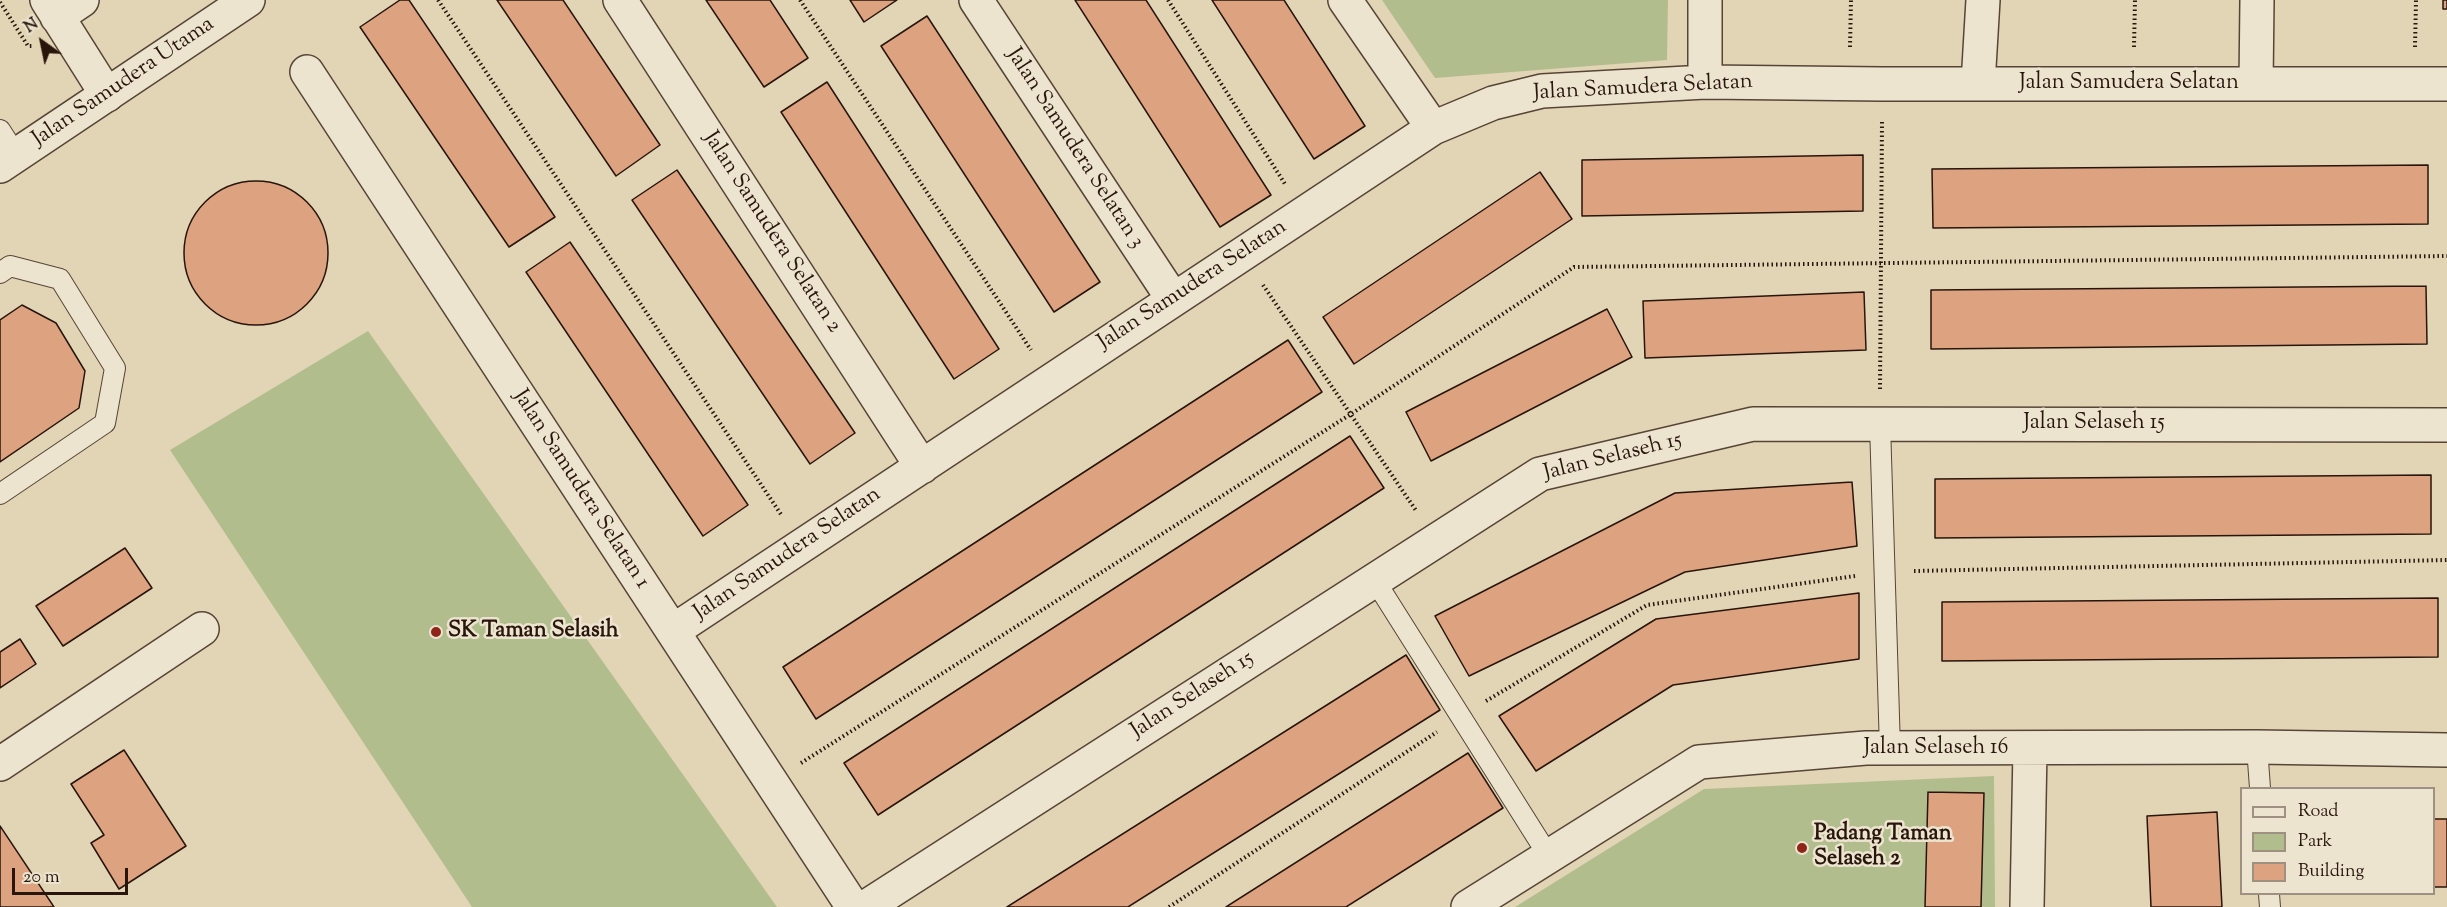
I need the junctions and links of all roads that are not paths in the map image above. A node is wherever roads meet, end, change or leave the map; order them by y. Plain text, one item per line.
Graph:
1 (248, 0) edge
2 (620, 0) edge
3 (976, 0) edge
4 (1345, 0) edge
5 (1705, 0) edge
6 (1983, 0) edge
7 (2257, 0) edge
8 (62, 6) edge
9 (307, 72) dead end
10 (1705, 82) junction
11 (1978, 84) junction
12 (2256, 84) junction
13 (2447, 84) edge
14 (108, 95) junction
15 (1434, 128) junction
16 (5, 150) edge
17 (0, 273) edge
18 (1173, 299) junction
19 (1880, 424) junction
20 (2447, 425) edge
21 (921, 467) junction
22 (0, 494) edge
23 (1374, 579) junction
24 (202, 629) dead end
25 (674, 632) junction
26 (2257, 747) junction
27 (1890, 749) junction
28 (2030, 749) junction
29 (2447, 750) edge
30 (0, 764) edge
31 (2260, 787) edge
32 (1548, 855) junction
33 (853, 907) edge
34 (866, 907) edge
35 (1468, 907) edge
36 (2027, 907) edge

1 - 14 street, Jalan Samudera Utama
2 - 21 street, Jalan Samudera Selatan 2
3 - 18 street, Jalan Samudera Selatan 3
4 - 15 street
5 - 10 street
6 - 11 street
7 - 12 street
8 - 14 street
9 - 25 street, Jalan Samudera Selatan 1
10 - 11 street, Jalan Samudera Selatan
10 - 15 street, Jalan Samudera Selatan
11 - 12 street, Jalan Samudera Selatan
12 - 13 street, Jalan Samudera Selatan
14 - 16 street, Jalan Samudera Utama
15 - 18 street, Jalan Samudera Selatan
17 - 22 lane
18 - 21 street, Jalan Samudera Selatan
19 - 20 street, Jalan Selaseh 15
19 - 23 street, Jalan Selaseh 15
19 - 27 lane
21 - 25 street, Jalan Samudera Selatan
23 - 32 lane
23 - 34 street, Jalan Selaseh 15
24 - 30 street
25 - 33 street, Jalan Samudera Selatan 1
26 - 28 street, Jalan Selaseh 16
26 - 29 street, Jalan Selaseh 16
26 - 31 lane
27 - 28 street, Jalan Selaseh 16
27 - 32 street, Jalan Selaseh 16
28 - 36 street
32 - 35 street, Jalan Selaseh 16

